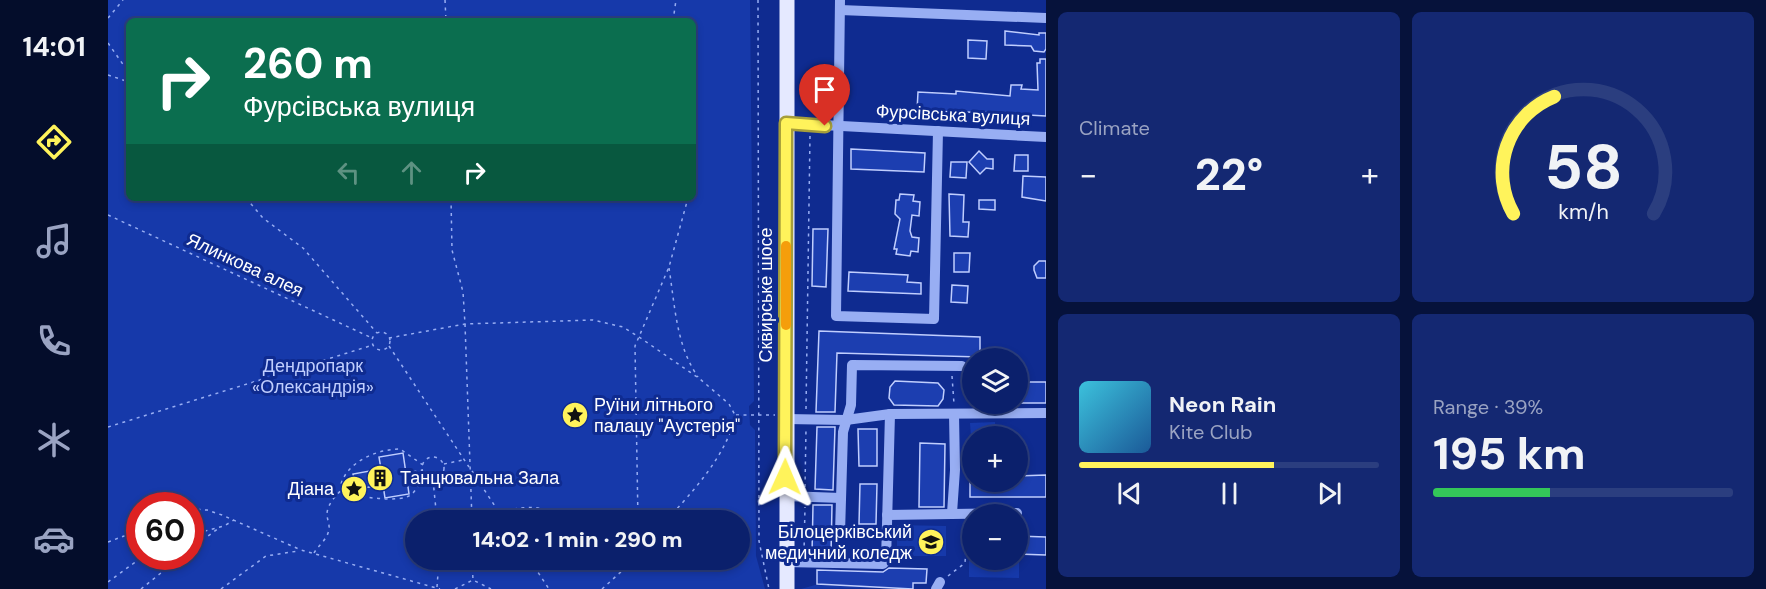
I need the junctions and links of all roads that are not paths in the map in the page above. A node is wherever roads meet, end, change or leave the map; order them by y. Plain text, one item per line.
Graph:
1 (786, 0) edge
2 (840, 5) edge
3 (1046, 18) edge
4 (786, 123) junction
5 (840, 126) junction
6 (938, 131) junction
7 (1046, 137) edge
8 (957, 366) road end
9 (1046, 413) edge
10 (890, 414) junction
11 (954, 414) junction
12 (780, 417) junction
13 (846, 420) junction
14 (785, 496) junction
15 (841, 498) junction
16 (952, 513) junction
17 (962, 513) edge
18 (887, 515) junction
19 (840, 533) dead end
20 (785, 561) junction
21 (787, 589) edge

1 - 4 main road, Сквирське шосе
2 - 3 street
2 - 5 street
4 - 5 street, Фурсівська вулиця
4 - 12 main road, Сквирське шосе
5 - 6 street, Фурсівська вулиця
5 - 6 street
6 - 7 street, Фурсівська вулиця
8 - 13 street
9 - 11 street
10 - 11 street
10 - 13 street
10 - 18 street
11 - 16 street
12 - 13 street
12 - 14 main road, Сквирське шосе
13 - 15 street
14 - 15 street
14 - 20 main road, Сквирське шосе
15 - 19 street
16 - 17 street
16 - 18 street
18 - 20 street
20 - 21 main road, Сквирське шосе

